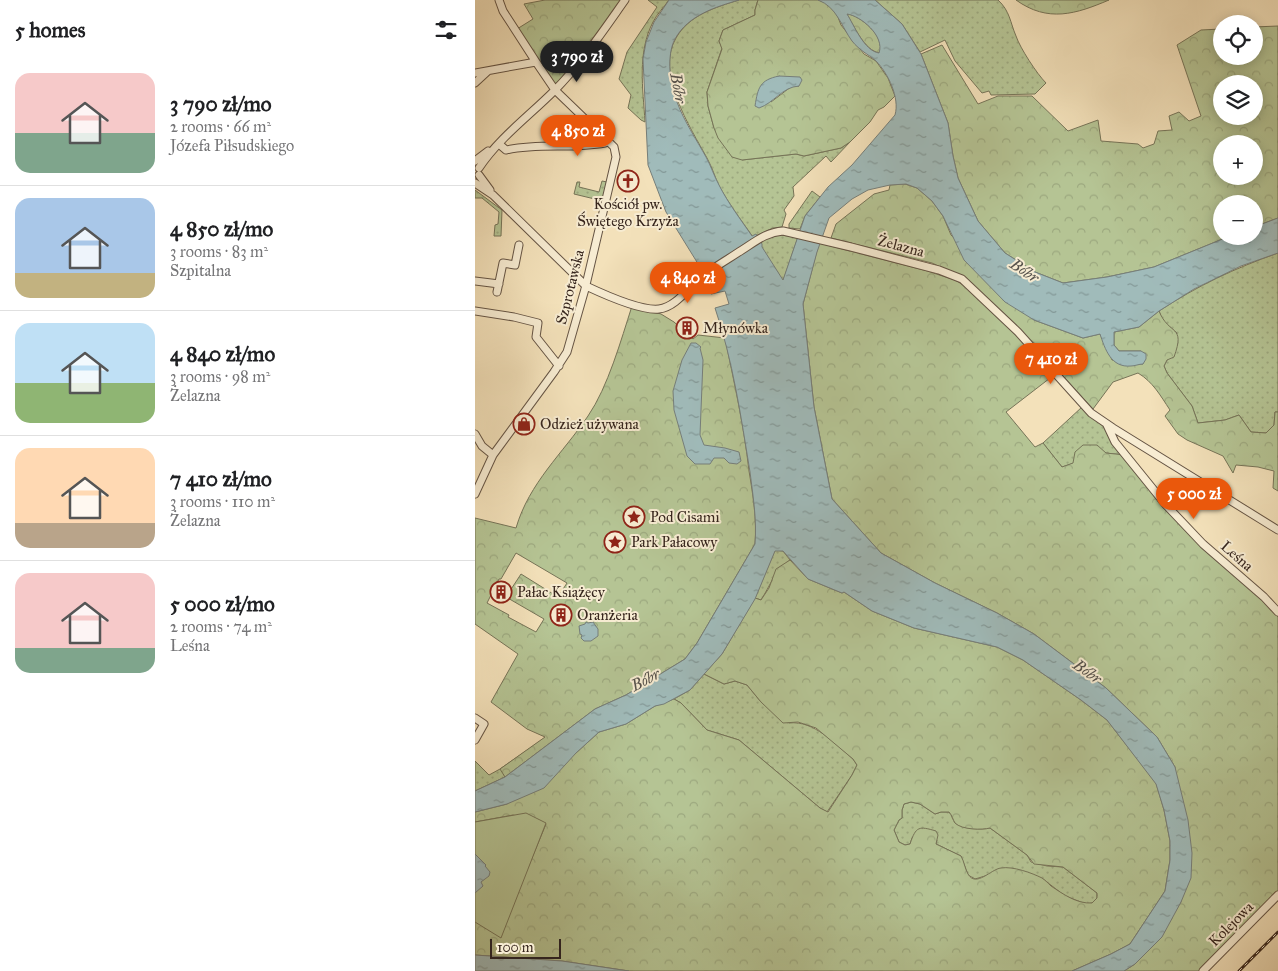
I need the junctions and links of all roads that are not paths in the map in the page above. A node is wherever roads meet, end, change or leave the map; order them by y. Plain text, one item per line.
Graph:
1 (499, 0) edge
2 (625, 0) edge
3 (536, 62) junction
4 (488, 70) junction
5 (475, 72) edge
6 (475, 83) edge
7 (555, 90) junction
8 (608, 141) junction
9 (496, 146) junction
10 (476, 171) edge
11 (519, 245) dead end
12 (475, 280) edge
13 (586, 286) junction
14 (475, 311) edge
15 (559, 366) junction
16 (1107, 424) junction
17 (475, 434) edge
18 (493, 455) junction
19 (475, 494) edge
20 (1278, 530) edge
21 (1278, 612) edge
22 (475, 718) edge
23 (475, 740) edge
24 (1278, 895) edge
25 (1203, 971) edge

1 - 3 street, Szprotawska
2 - 7 street
3 - 4 street
3 - 7 street, Szprotawska
4 - 5 street
4 - 6 street
7 - 8 street, Szprotawska
7 - 9 street
8 - 9 street
8 - 13 street, Szprotawska
9 - 10 street
10 - 13 street, Żelazna
11 - 12 street
13 - 15 street, Szprotawska
13 - 16 street, Żelazna
14 - 15 street, Szprotawska
15 - 18 street, Szprotawska
16 - 20 street, Żelazna
16 - 21 street, Leśna
17 - 18 street
18 - 19 street, Szprotawska
22 - 23 street
24 - 25 street, Kolejowa

